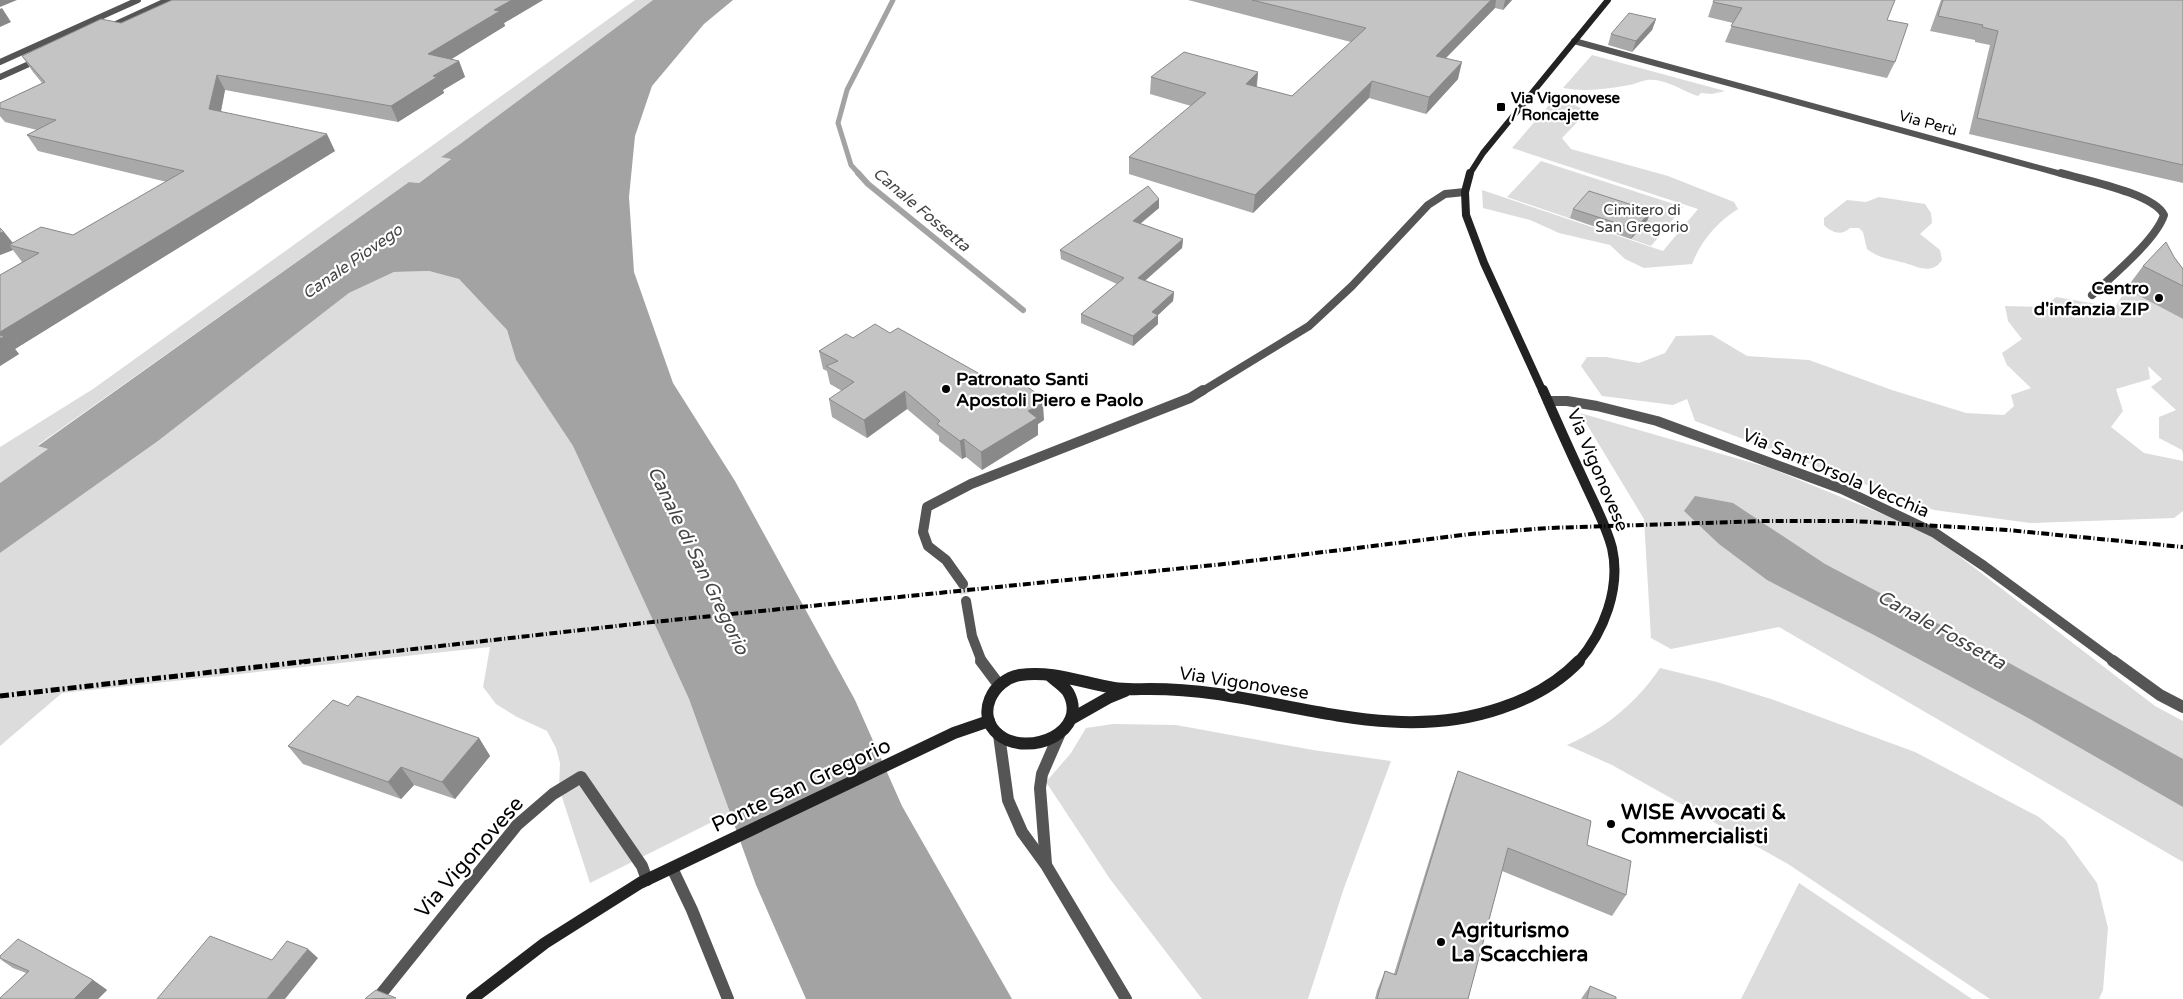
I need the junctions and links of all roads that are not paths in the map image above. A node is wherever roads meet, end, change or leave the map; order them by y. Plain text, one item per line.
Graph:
1 (138, 0) edge
2 (168, 0) edge
3 (1608, 0) edge
4 (94, 34) edge
5 (1574, 41) junction
6 (43, 57) edge
7 (0, 62) edge
8 (0, 77) edge
9 (1465, 192) junction
10 (2092, 295) dead end
11 (1548, 401) junction
12 (963, 584) tunnel mouth
13 (966, 601) tunnel mouth
14 (1050, 676) junction
15 (999, 685) junction
16 (1127, 690) junction
17 (2183, 707) edge
18 (1071, 719) junction
19 (989, 722) junction
20 (998, 735) junction
21 (1059, 735) junction
22 (678, 865) junction
23 (1046, 865) junction
24 (647, 880) junction
25 (377, 999) edge
26 (472, 999) edge
27 (728, 999) edge
28 (1126, 999) edge

1 - 7 street
2 - 4 street
3 - 5 main road, Via Vigonovese
5 - 9 main road, Via Vigonovese
5 - 10 street, Via Perù
6 - 8 street
9 - 11 main road, Via Vigonovese
9 - 12 street
11 - 16 main road, Via Vigonovese
11 - 17 street, Via Sant'Orsola Vecchia
13 - 15 street
14 - 15 main road, Via Vigonovese
14 - 16 main road, Via Vigonovese
14 - 18 main road
15 - 19 main road
16 - 18 main road, Via Vigonovese
18 - 21 main road, Via Vigonovese
19 - 20 main road
19 - 22 main road, Ponte San Gregorio
20 - 21 main road
20 - 23 street
21 - 23 street
22 - 24 main road
22 - 27 street
23 - 28 street
24 - 25 street, Via Vigonovese
24 - 26 main road

